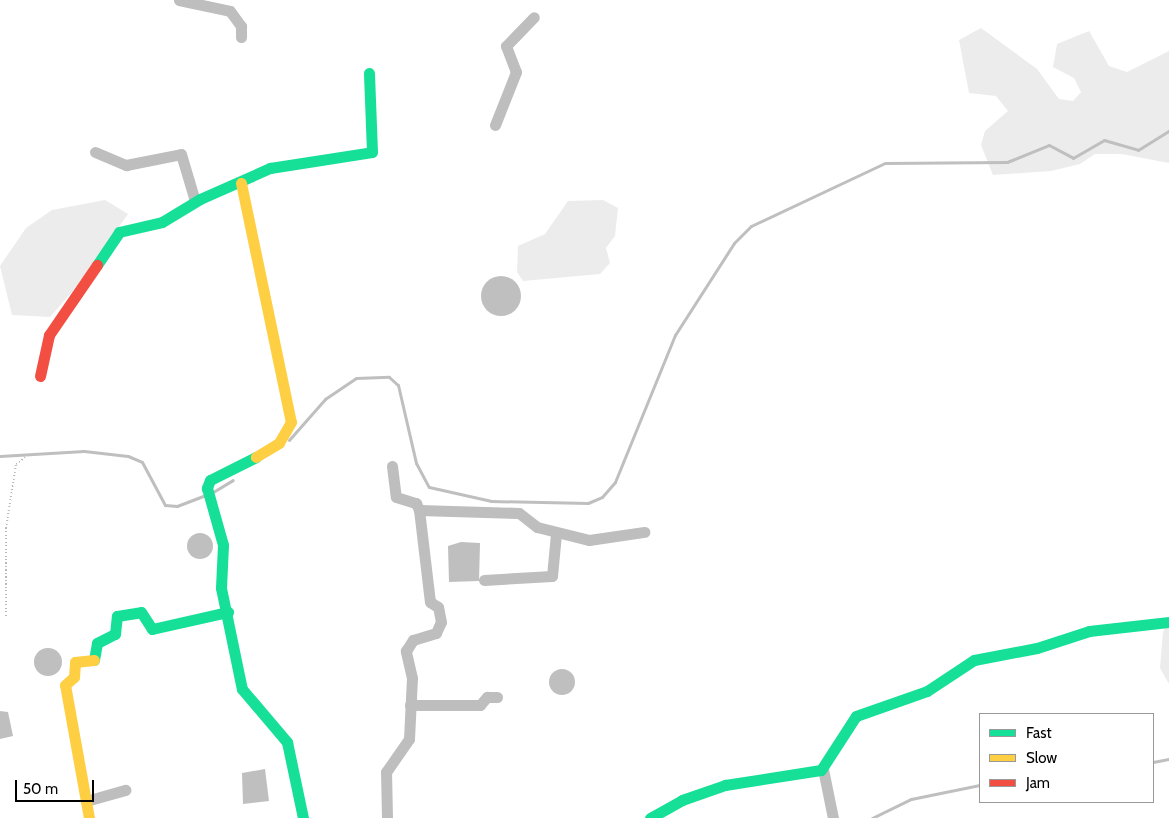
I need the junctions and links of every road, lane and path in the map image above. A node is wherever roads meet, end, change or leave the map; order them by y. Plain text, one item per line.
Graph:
1 (179, 0) edge
2 (534, 16) dead end
3 (241, 37) dead end
4 (369, 73) dead end
5 (495, 125) dead end
6 (95, 152) dead end
7 (241, 183) junction
8 (195, 201) junction
9 (40, 376) dead end
10 (27, 456) dead end
11 (392, 466) dead end
12 (419, 510) junction
13 (644, 532) dead end
14 (556, 534) junction
15 (484, 580) dead end
16 (228, 612) junction
17 (6, 616) dead end
18 (1169, 622) edge
19 (497, 697) dead end
20 (410, 704) junction
21 (823, 769) junction
22 (125, 790) dead end
23 (86, 800) junction
24 (662, 815) edge
25 (89, 818) edge
26 (304, 818) edge
27 (387, 818) edge
28 (650, 818) edge
29 (832, 818) edge

1 - 3 street
2 - 5 street
4 - 7 street
6 - 8 street
7 - 8 street
7 - 16 street
8 - 9 street
10 - 17 path
11 - 12 street
12 - 14 street
12 - 20 street
13 - 14 street
14 - 15 street
16 - 23 street
16 - 26 street
18 - 21 street
19 - 20 street
20 - 27 street
21 - 24 street
21 - 29 street
22 - 23 street
23 - 25 street
24 - 28 street

